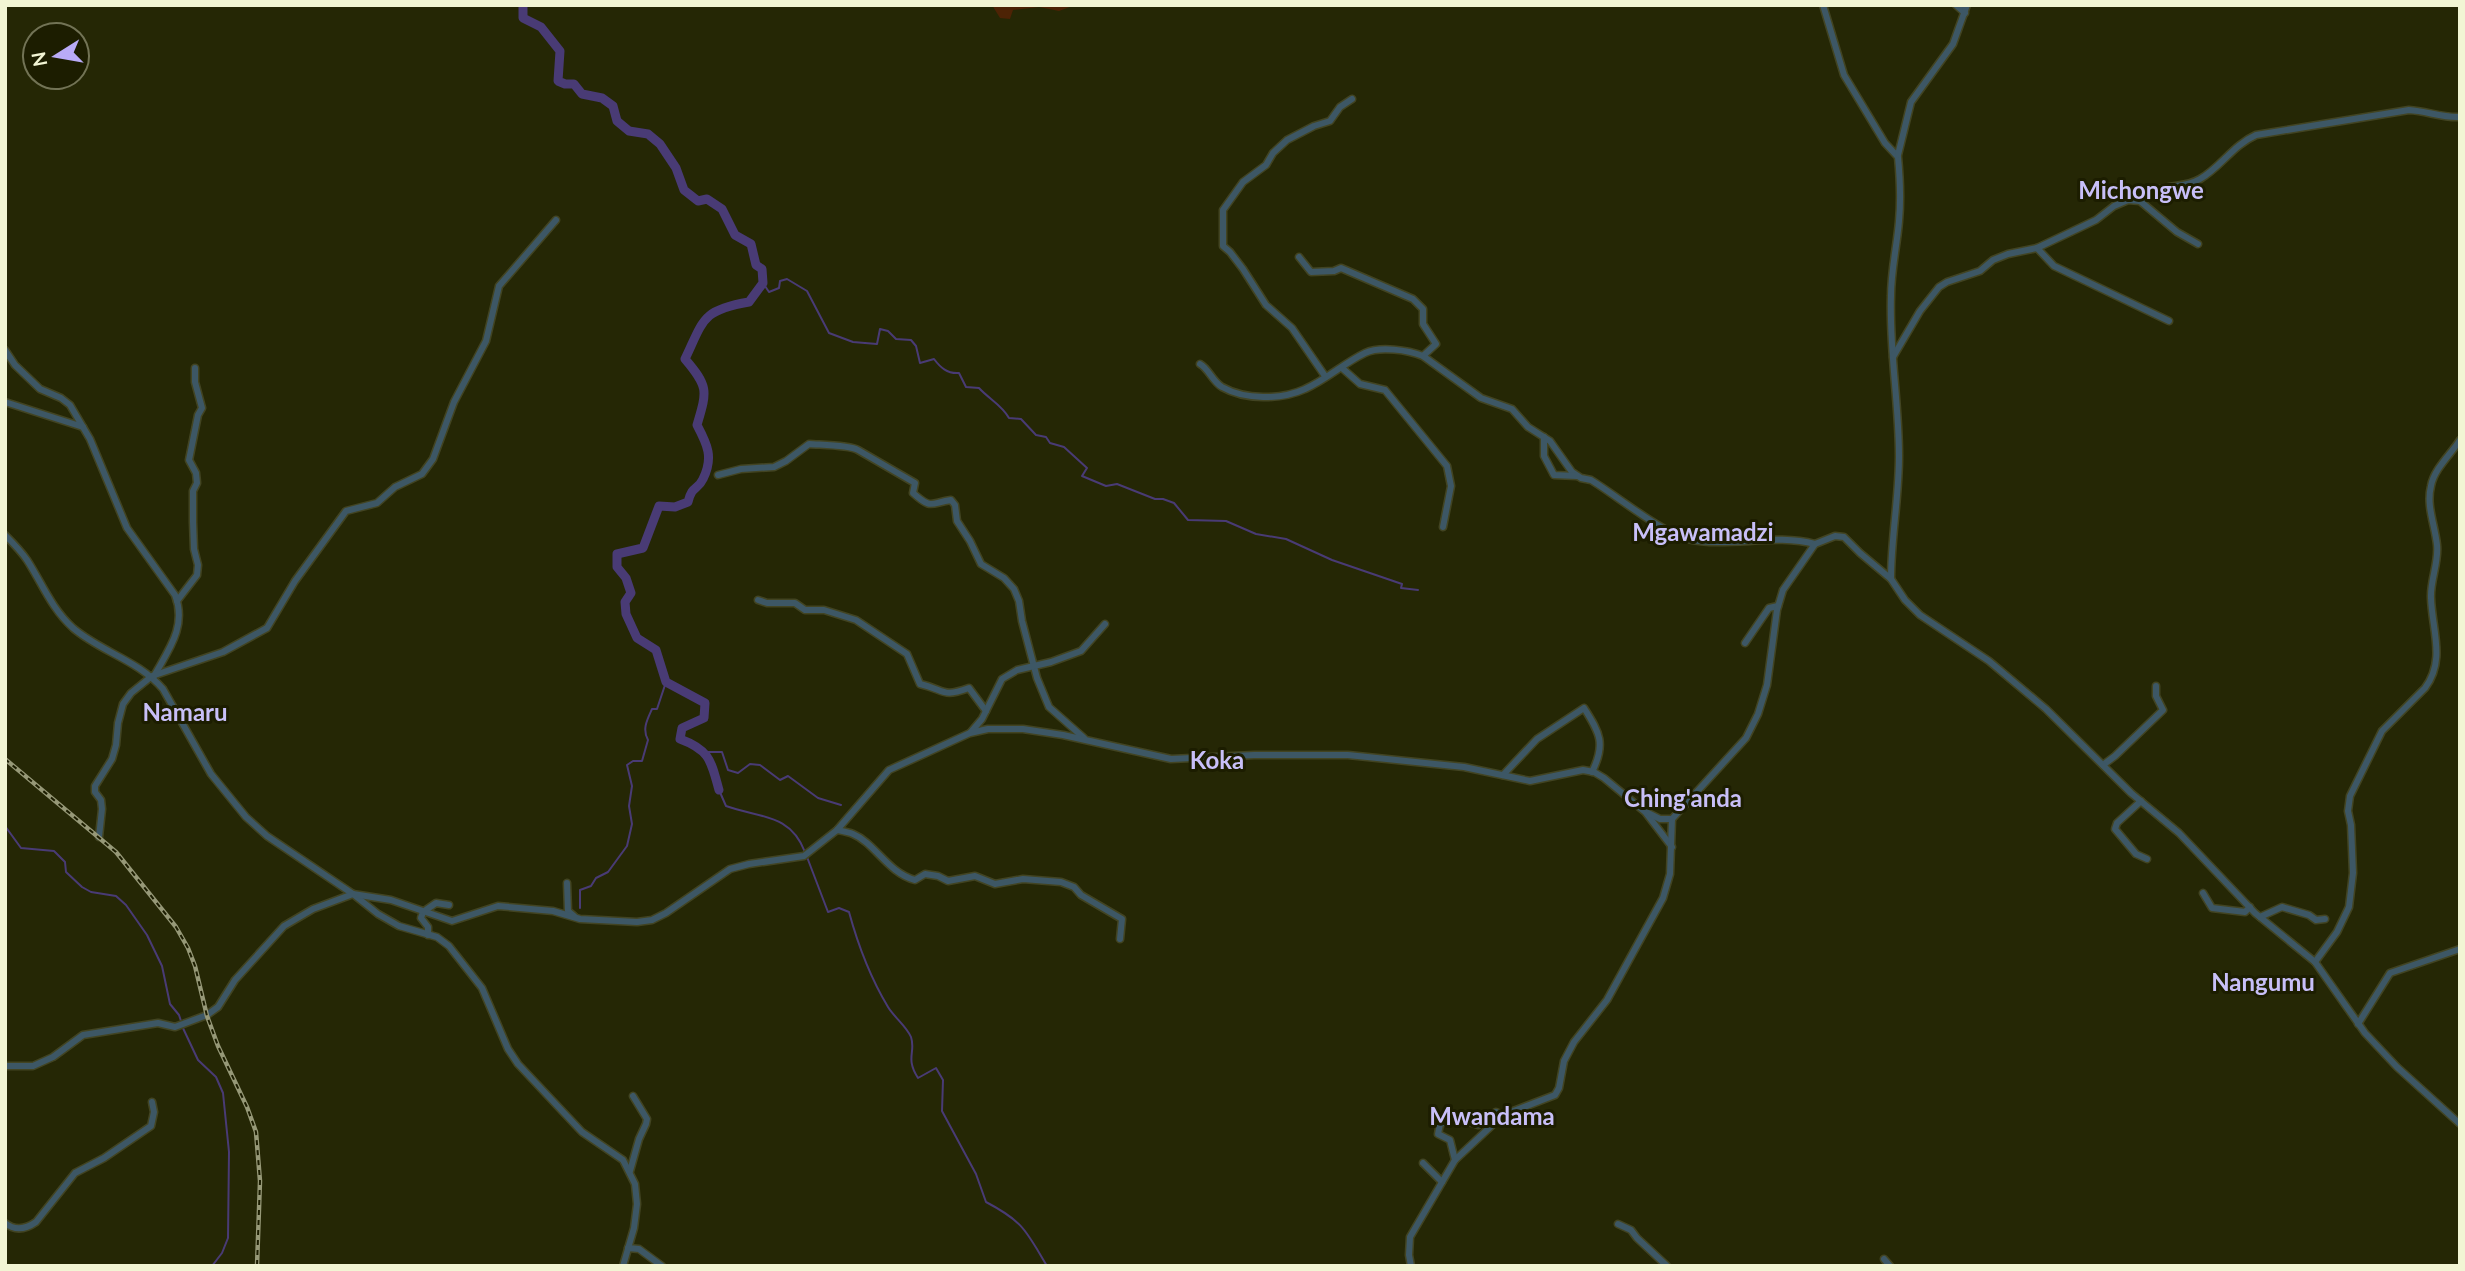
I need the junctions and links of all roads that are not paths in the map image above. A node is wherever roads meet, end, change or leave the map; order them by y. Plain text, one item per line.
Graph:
1 (1823, 5) edge
2 (1956, 5) edge
3 (1966, 9) edge
4 (1352, 99) dead end
5 (2460, 117) edge
6 (1898, 155) junction
7 (2140, 201) junction
8 (556, 220) dead end
9 (2198, 244) dead end
10 (2037, 248) junction
11 (1299, 257) dead end
12 (2168, 321) dead end
13 (5, 350) edge
14 (1423, 356) junction
15 (1892, 359) junction
16 (1200, 364) dead end
17 (195, 368) dead end
18 (1342, 368) junction
19 (1325, 376) junction
20 (5, 402) edge
21 (83, 427) junction
22 (1544, 438) junction
23 (2460, 440) edge
24 (718, 475) dead end
25 (1577, 475) junction
26 (1443, 527) dead end
27 (5, 535) edge
28 (1815, 544) junction
29 (1891, 579) junction
30 (758, 600) dead end
31 (177, 601) junction
32 (1779, 606) junction
33 (1105, 624) dead end
34 (1745, 643) dead end
35 (1034, 666) junction
36 (153, 676) junction
37 (2156, 686) dead end
38 (986, 710) junction
39 (970, 733) junction
40 (1085, 739) junction
41 (2103, 765) junction
42 (1592, 772) junction
43 (1503, 775) junction
44 (2141, 802) junction
45 (1644, 811) junction
46 (1672, 819) junction
47 (837, 830) junction
48 (99, 837) dead end
49 (1672, 847) junction
50 (2147, 859) dead end
51 (567, 883) dead end
52 (2203, 893) dead end
53 (353, 894) junction
54 (449, 905) dead end
55 (2250, 907) junction
56 (423, 912) junction
57 (2260, 917) junction
58 (580, 919) junction
59 (2325, 919) dead end
60 (428, 935) junction
61 (1120, 939) dead end
62 (2460, 949) edge
63 (2315, 962) junction
64 (2358, 1024) junction
65 (5, 1066) edge
66 (633, 1096) dead end
67 (152, 1102) dead end
68 (1502, 1115) junction
69 (2460, 1124) edge
70 (1455, 1160) junction
71 (1423, 1163) dead end
72 (630, 1171) junction
73 (1442, 1182) junction
74 (1618, 1224) dead end
75 (7, 1227) edge
76 (628, 1248) junction
77 (1884, 1259) dead end
78 (623, 1266) edge
79 (662, 1266) edge
80 (1411, 1266) edge
81 (1667, 1266) edge
82 (1890, 1266) edge

1 - 6 street
2 - 3 street
3 - 6 street
4 - 19 street
5 - 7 street
6 - 15 street
7 - 9 street
7 - 10 street
8 - 36 street
10 - 12 street
10 - 15 street
11 - 14 street
13 - 21 street
14 - 18 street
14 - 22 street
15 - 29 street
16 - 19 street
17 - 31 street
18 - 19 street
18 - 26 street
20 - 21 street
21 - 31 street
22 - 25 street
22 - 25 street
23 - 63 street
24 - 35 street
25 - 28 street
27 - 36 street
28 - 29 street
28 - 32 street
29 - 41 street
30 - 38 street
31 - 36 street
32 - 34 street
32 - 46 street
33 - 35 street
35 - 38 street
35 - 40 street
36 - 48 street
36 - 53 street
37 - 41 street
38 - 39 street
39 - 40 street
39 - 47 street
40 - 43 street
41 - 44 street
42 - 43 street
42 - 43 street
42 - 45 street
44 - 50 street
44 - 55 street
45 - 46 street
45 - 49 street
46 - 49 street
47 - 58 street
47 - 61 street
49 - 68 street
51 - 58 street
52 - 55 street
53 - 56 street
53 - 60 street
53 - 65 street
54 - 56 street
55 - 57 street
56 - 58 street
56 - 60 street
57 - 59 street
57 - 63 street
60 - 72 street
62 - 64 street
63 - 64 street
64 - 69 street
66 - 72 street
67 - 75 street
68 - 70 street
68 - 70 street
70 - 73 street
71 - 73 street
72 - 76 street
73 - 80 street
74 - 81 street
76 - 78 street
76 - 79 street
77 - 82 street

